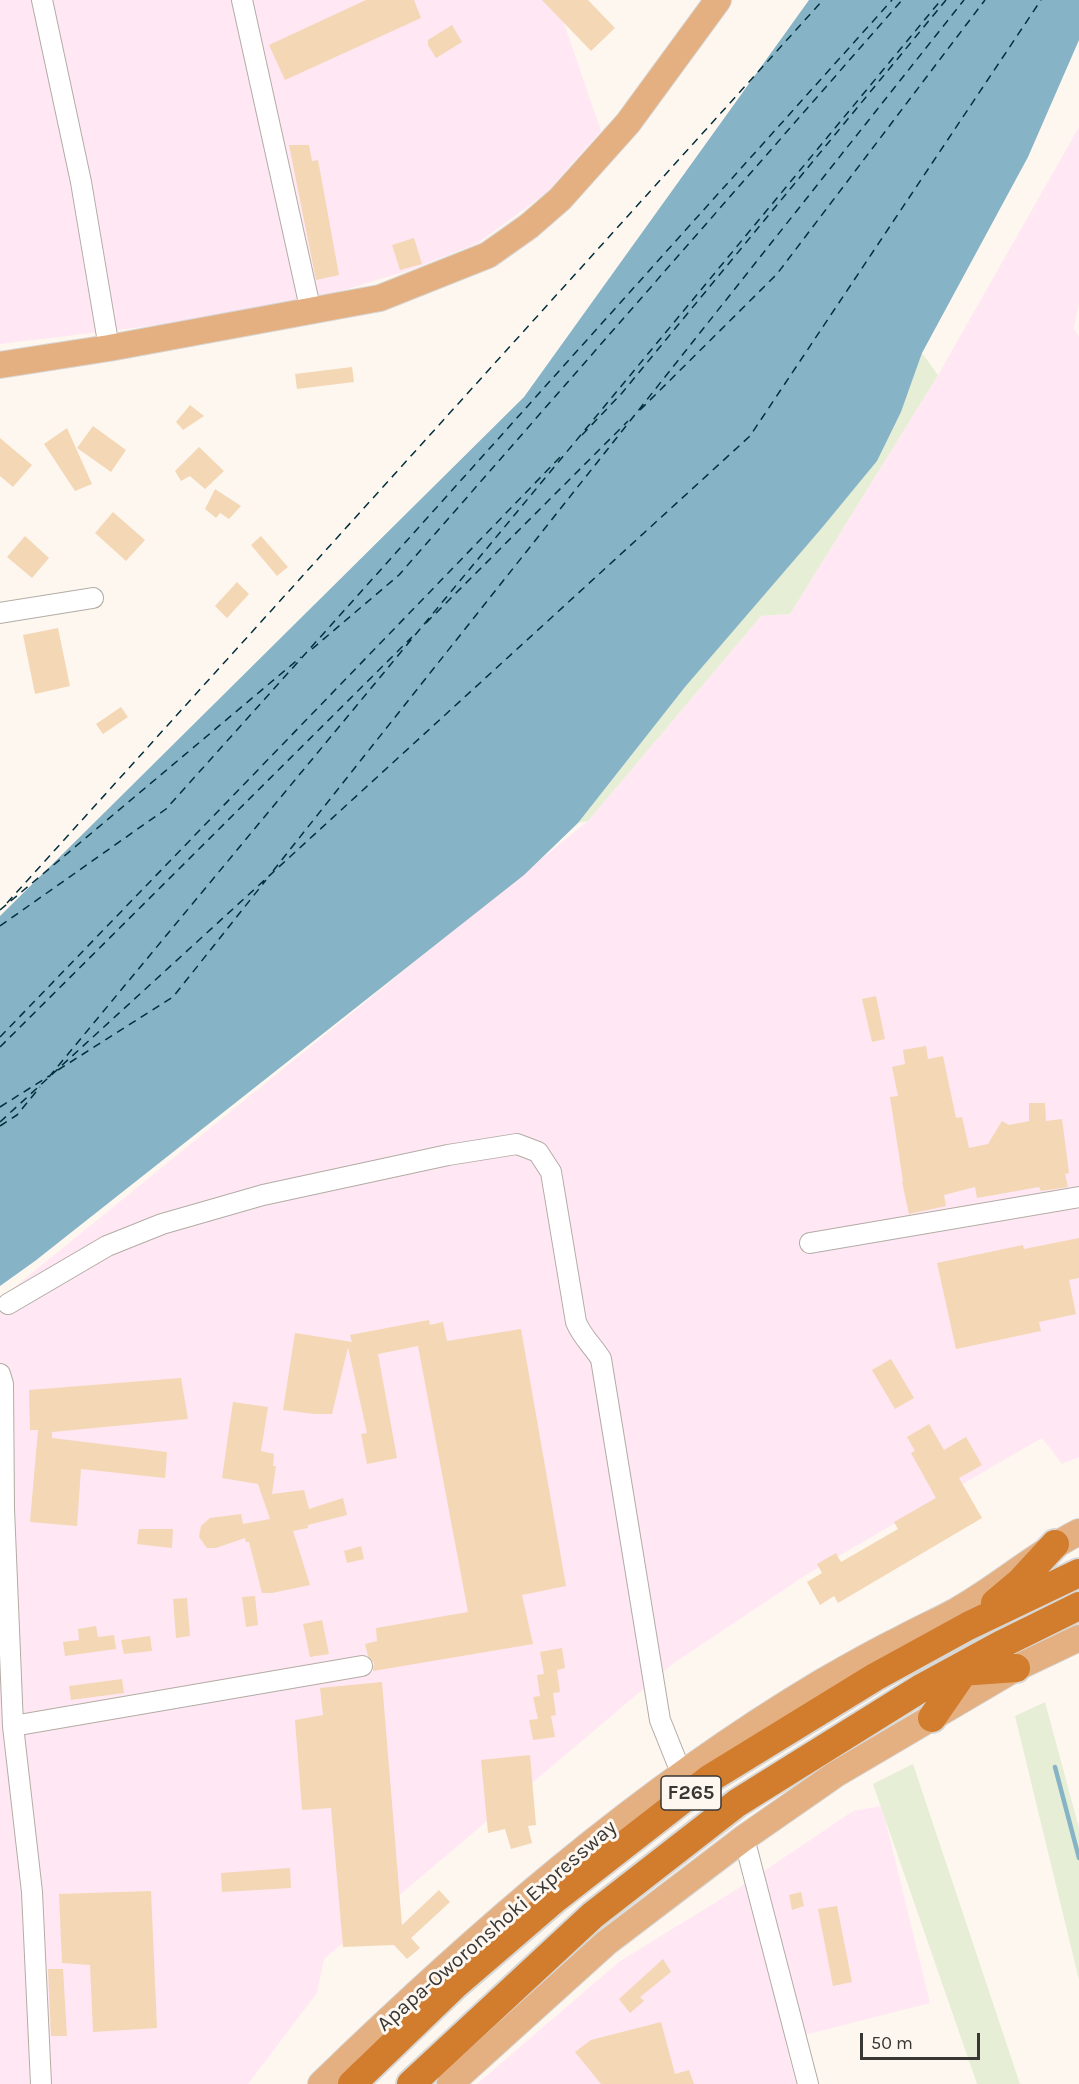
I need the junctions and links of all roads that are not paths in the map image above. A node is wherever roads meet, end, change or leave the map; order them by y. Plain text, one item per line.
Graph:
1 (42, 0) edge
2 (242, 0) edge
3 (718, 0) edge
4 (311, 312) junction
5 (109, 348) junction
6 (0, 365) edge
7 (93, 598) dead end
8 (0, 613) edge
9 (1079, 1197) edge
10 (810, 1243) dead end
11 (8, 1304) dead end
12 (0, 1374) edge
13 (1067, 1538) edge
14 (1076, 1575) edge
15 (1020, 1582) junction
16 (1079, 1606) edge
17 (960, 1623) junction
18 (1079, 1638) edge
19 (983, 1656) junction
20 (362, 1666) dead end
21 (1016, 1668) junction
22 (932, 1718) junction
23 (13, 1726) junction
24 (682, 1775) junction
25 (744, 1839) junction
26 (41, 2084) edge
27 (321, 2084) edge
28 (352, 2084) edge
29 (411, 2084) edge
30 (450, 2084) edge
31 (807, 2084) edge

1 - 5 street
2 - 4 street
3 - 4 main road
4 - 5 main road
5 - 6 main road
7 - 8 street
9 - 10 street
11 - 24 street
12 - 23 street
13 - 15 highway
13 - 17 main road, Apapa-Oworonshoki Expressway
14 - 15 highway
14 - 17 highway, Apapa-Oworonshoki Expressway / F265
15 - 17 highway
16 - 19 highway
17 - 19 highway
17 - 24 main road, Apapa-Oworonshoki Expressway
17 - 28 highway, Apapa-Oworonshoki Expressway / F265
18 - 21 main road
19 - 21 highway
19 - 22 highway
19 - 29 highway, F265
20 - 23 street
21 - 22 main road
22 - 25 main road
23 - 26 street
24 - 27 main road, Apapa-Oworonshoki Expressway
25 - 30 main road
25 - 31 street

